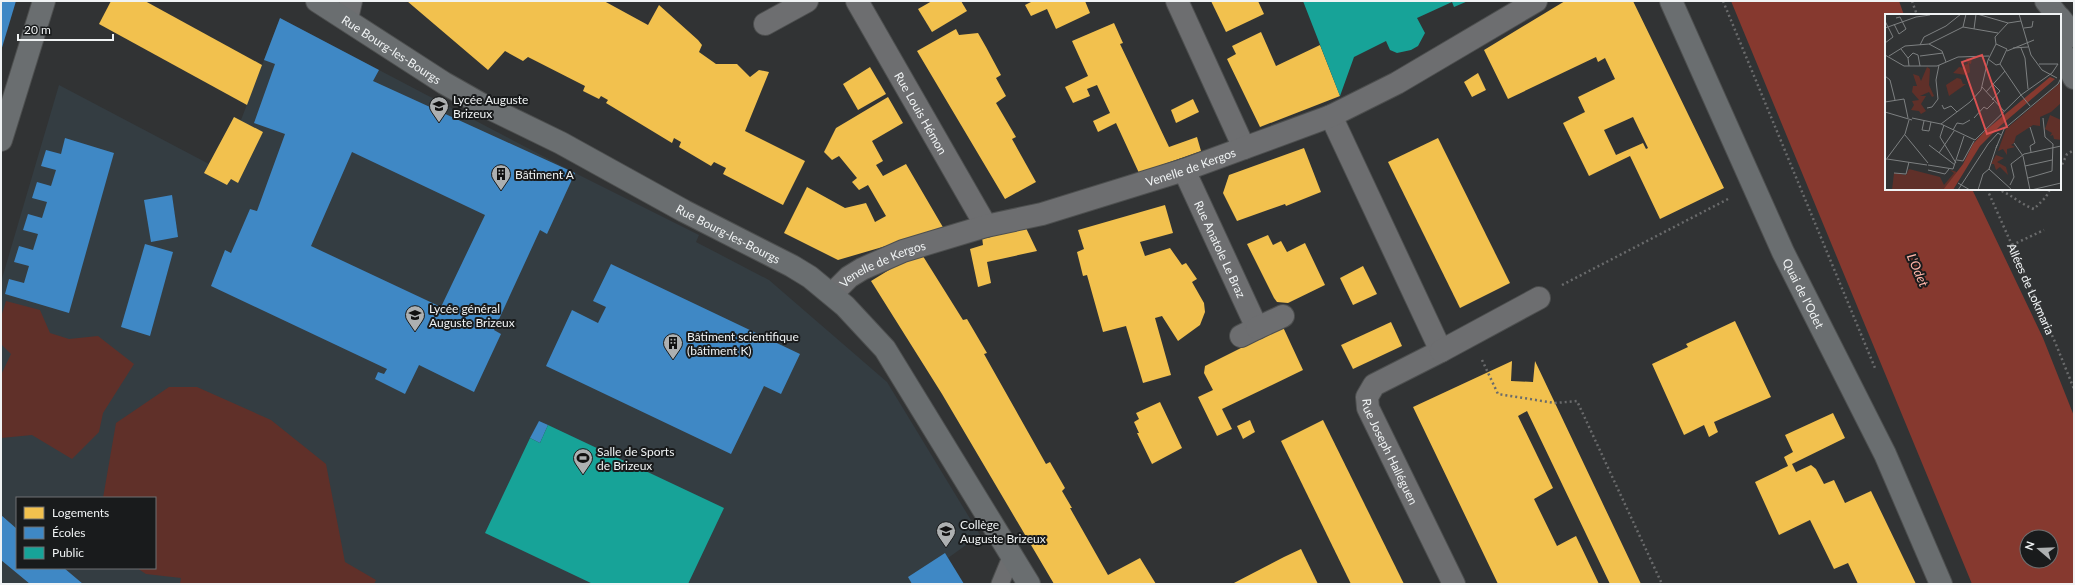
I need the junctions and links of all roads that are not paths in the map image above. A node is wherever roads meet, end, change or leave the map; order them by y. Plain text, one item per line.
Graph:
1 (44, 1) edge
2 (317, 1) edge
3 (807, 1) edge
4 (857, 1) edge
5 (1177, 1) edge
6 (1536, 1) edge
7 (1671, 1) edge
8 (349, 10) edge
9 (2050, 14) edge
10 (2056, 14) edge
11 (2061, 19) edge
12 (765, 24) dead end
13 (2074, 36) edge
14 (2061, 50) edge
15 (2074, 78) edge
16 (1330, 116) junction
17 (1, 140) edge
18 (1244, 148) junction
19 (1184, 170) junction
20 (986, 226) junction
21 (832, 294) junction
22 (1539, 298) road end
23 (1283, 316) dead end
24 (1441, 351) junction
25 (1012, 555) junction
26 (1000, 584) edge
27 (1029, 584) edge
28 (1454, 584) edge
29 (1941, 584) edge

1 - 17 street
2 - 8 street, Rue Bourg-les-Bourgs
3 - 12 street
4 - 20 street, Rue Louis Hémon
5 - 18 street
6 - 16 street, Venelle de Kergos
7 - 29 street, Quai de l'Odet
8 - 21 street, Rue Bourg-les-Bourgs
9 - 10 street
11 - 13 street
14 - 15 street
16 - 18 street, Venelle de Kergos
16 - 24 street
18 - 19 street, Venelle de Kergos
19 - 20 street, Venelle de Kergos
19 - 23 street, Rue Anatole Le Braz
20 - 21 street, Venelle de Kergos
21 - 25 street, Rue Bourg-les-Bourgs
22 - 24 street, Rue Joseph Halléguen
24 - 28 street, Rue Joseph Halléguen
25 - 26 lane
25 - 27 street, Rue Bourg-les-Bourgs

